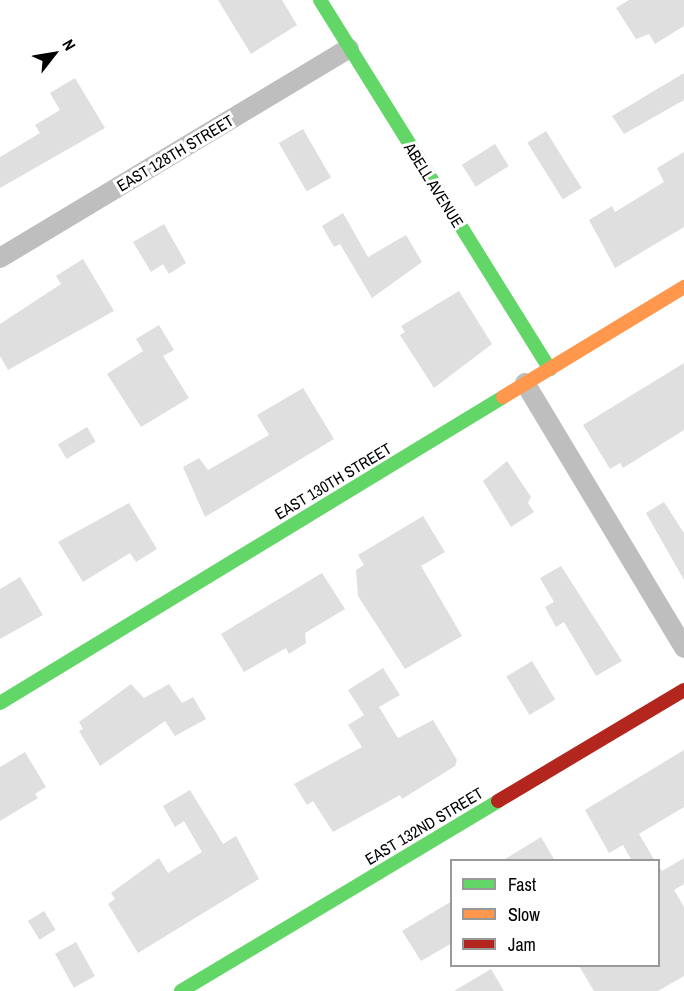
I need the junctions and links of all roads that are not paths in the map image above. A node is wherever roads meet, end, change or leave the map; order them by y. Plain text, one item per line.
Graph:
1 (320, 0) edge
2 (349, 48) junction
3 (0, 258) edge
4 (684, 287) edge
5 (550, 369) junction
6 (525, 383) junction
7 (684, 648) edge
8 (684, 690) edge
9 (0, 703) edge
10 (181, 991) edge

1 - 2 street, ABELL AVENUE
2 - 3 street, EAST 128TH STREET
2 - 5 street, ABELL AVENUE
4 - 5 street, EAST 130TH STREET
5 - 6 street, EAST 130TH STREET
6 - 7 street
6 - 9 street, EAST 130TH STREET
8 - 10 street, EAST 132ND STREET

